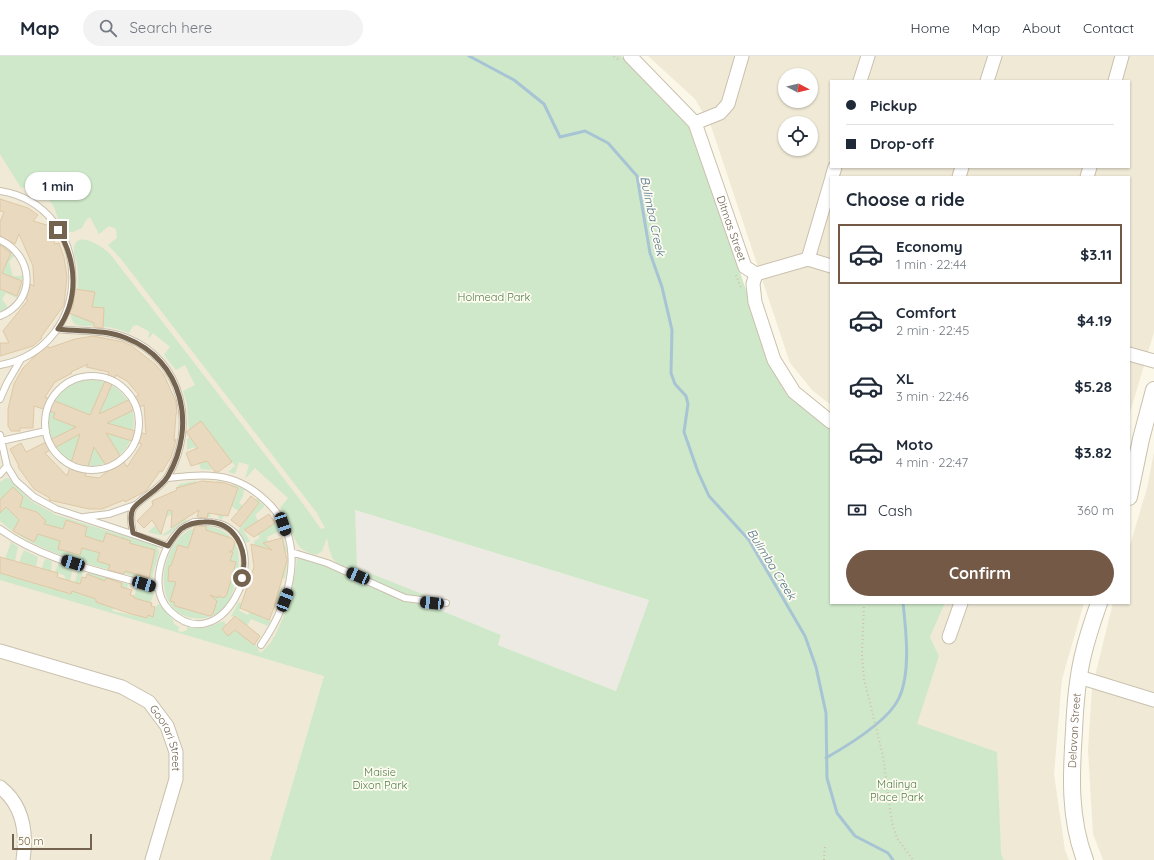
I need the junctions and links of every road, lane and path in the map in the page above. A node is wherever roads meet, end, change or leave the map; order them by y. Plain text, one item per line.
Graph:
1 (630, 56) edge
2 (742, 56) edge
3 (868, 56) edge
4 (995, 56) edge
5 (1122, 56) edge
6 (860, 80) edge
7 (987, 80) edge
8 (1115, 80) edge
9 (695, 124) junction
10 (830, 184) edge
11 (0, 191) edge
12 (0, 240) edge
13 (808, 259) junction
14 (830, 266) edge
15 (756, 274) junction
16 (0, 316) edge
17 (58, 329) junction
18 (1130, 354) edge
19 (21, 359) junction
20 (1154, 361) edge
21 (0, 364) edge
22 (1154, 390) edge
23 (0, 399) edge
24 (830, 421) edge
25 (46, 431) junction
26 (0, 438) edge
27 (7, 466) junction
28 (0, 474) edge
29 (167, 478) junction
30 (1130, 492) edge
31 (138, 504) junction
32 (81, 517) junction
33 (0, 529) edge
34 (133, 533) junction
35 (168, 546) junction
36 (291, 552) junction
37 (158, 588) junction
38 (446, 603) dead end
39 (864, 604) edge
40 (961, 604) edge
41 (1099, 604) edge
42 (949, 637) dead end
43 (261, 645) dead end
44 (0, 651) edge
45 (1078, 677) junction
46 (1154, 700) edge
47 (0, 787) edge
48 (825, 844) dead end
49 (23, 860) edge
50 (152, 860) edge
51 (824, 860) edge
52 (913, 860) edge
53 (1085, 860) edge

1 - 9 street, Ditmas Street
2 - 9 street
3 - 6 street
4 - 7 street
5 - 8 street
9 - 15 street, Ditmas Street
10 - 13 street
11 - 17 lane
12 - 16 lane
13 - 14 street
13 - 15 street
15 - 24 street, Ditmas Street
17 - 19 lane
17 - 29 lane
18 - 20 street
19 - 21 lane
19 - 23 lane
22 - 30 street
25 - 25 lane
25 - 26 lane
26 - 27 lane
27 - 28 lane
27 - 32 lane
29 - 31 lane
29 - 36 lane
31 - 32 lane
31 - 34 lane
32 - 34 lane
33 - 37 lane
34 - 35 lane
35 - 37 lane
35 - 37 lane
36 - 38 lane
36 - 43 lane
39 - 52 path
40 - 42 street
41 - 45 street, Delavan Street
44 - 50 street, Goorari Street
45 - 46 street
45 - 53 street, Delavan Street
47 - 49 street
48 - 51 path

